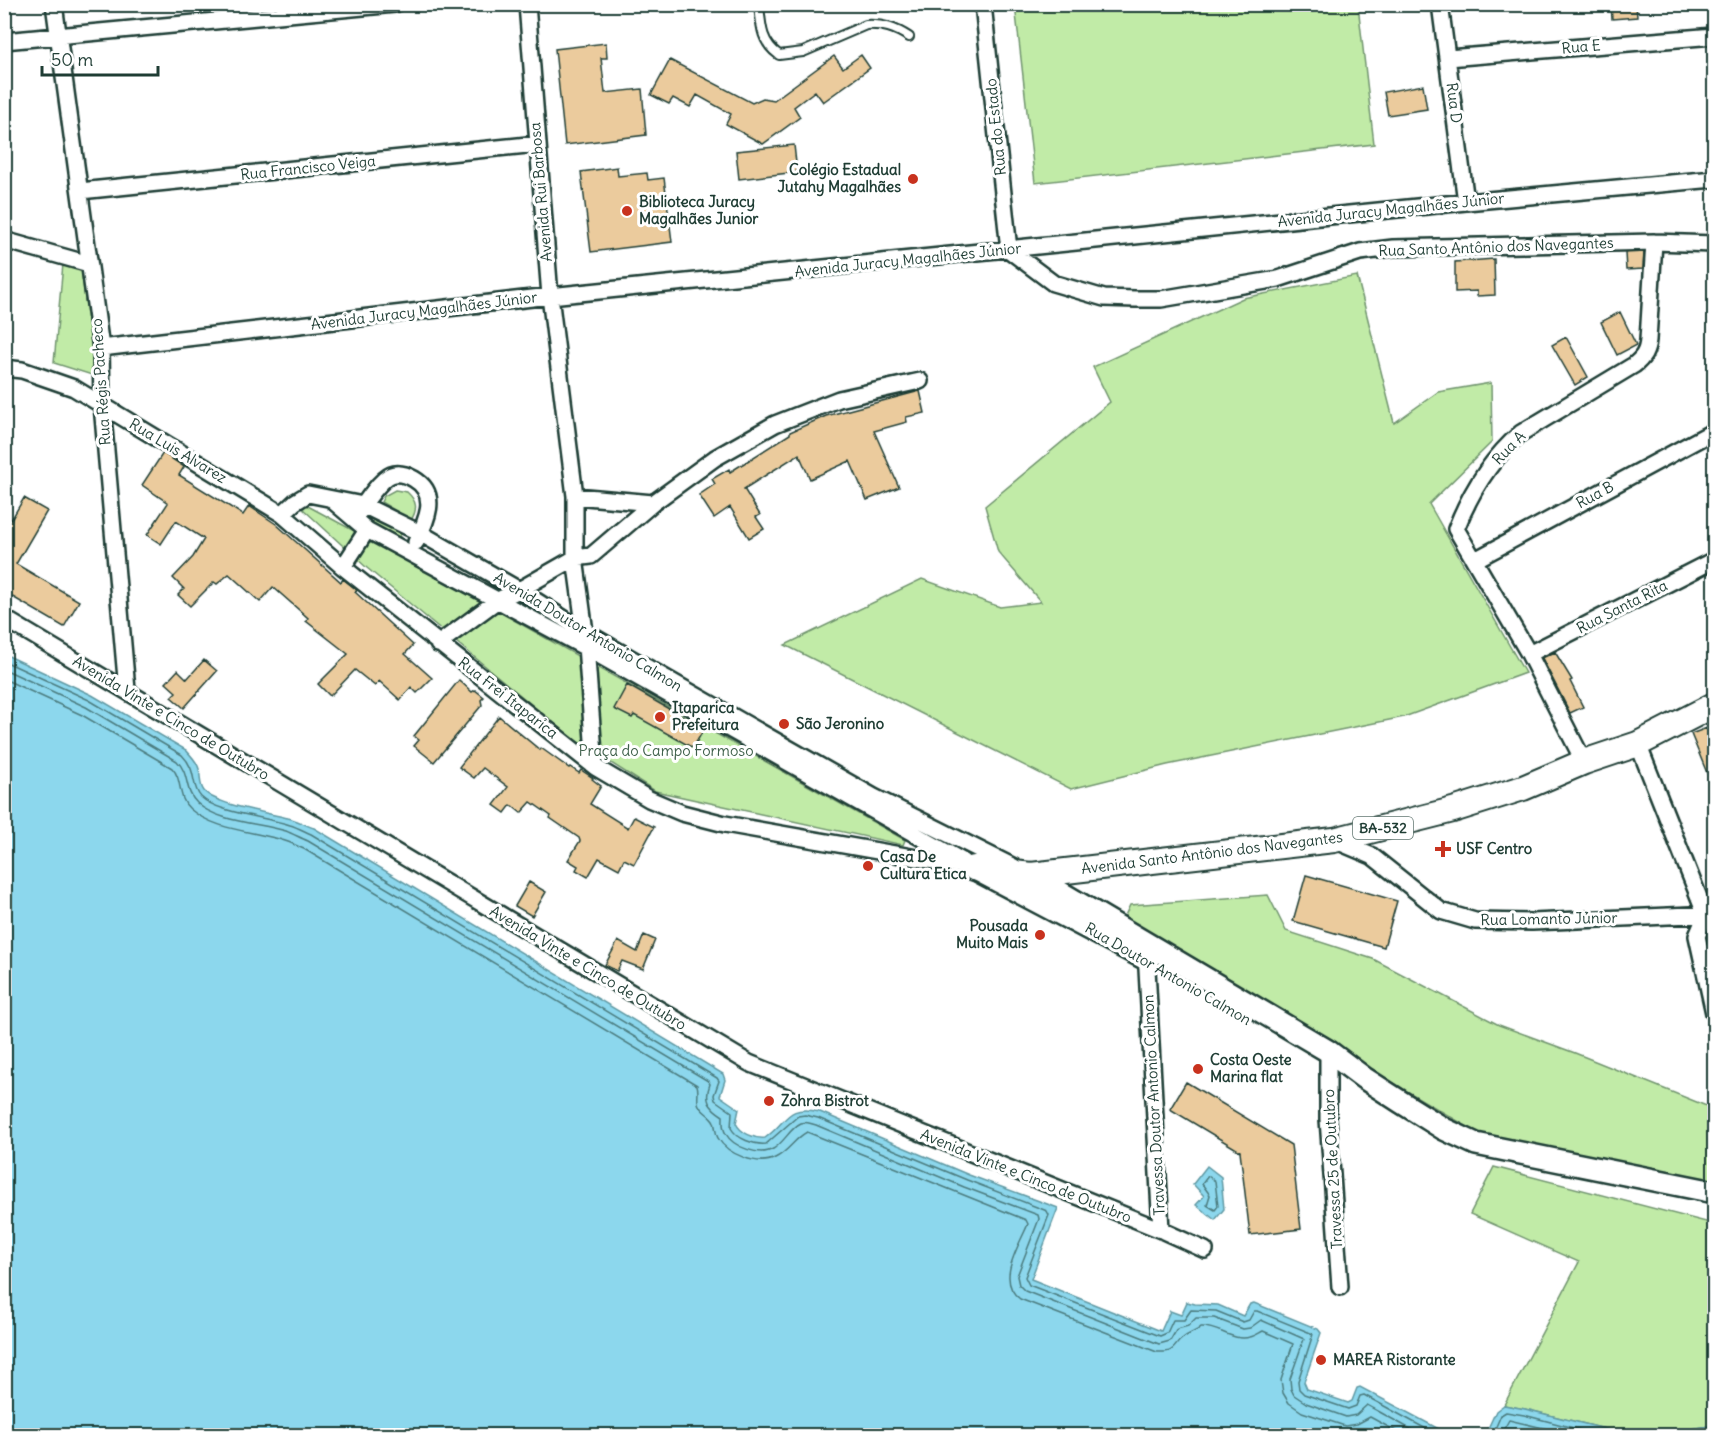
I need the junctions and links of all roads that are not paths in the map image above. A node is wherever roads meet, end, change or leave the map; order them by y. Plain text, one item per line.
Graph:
1 (54, 4) edge
2 (395, 4) edge
3 (527, 4) edge
4 (759, 4) edge
5 (983, 4) edge
6 (1440, 4) edge
7 (1714, 36) edge
8 (57, 37) junction
9 (909, 37) dead end
10 (4, 41) edge
11 (1448, 58) junction
12 (537, 144) junction
13 (1714, 179) edge
14 (80, 191) junction
15 (1466, 202) junction
16 (4, 240) edge
17 (1654, 242) junction
18 (1714, 244) edge
19 (1009, 250) junction
20 (89, 264) junction
21 (550, 296) junction
22 (101, 348) junction
23 (4, 368) edge
24 (920, 381) dead end
25 (102, 405) junction
26 (1714, 431) edge
27 (575, 496) junction
28 (333, 501) junction
29 (653, 503) junction
30 (363, 505) junction
31 (282, 514) junction
32 (354, 520) junction
33 (367, 530) junction
34 (420, 533) junction
35 (410, 553) junction
36 (575, 558) junction
37 (1475, 560) junction
38 (1714, 560) edge
39 (343, 567) junction
40 (519, 591) junction
41 (498, 600) junction
42 (4, 618) edge
43 (585, 632) junction
44 (438, 644) junction
45 (586, 648) junction
46 (1529, 654) junction
47 (127, 690) junction
48 (1714, 705) edge
49 (764, 743) junction
50 (1638, 744) junction
51 (1584, 762) junction
52 (595, 767) junction
53 (871, 802) junction
54 (1334, 840) junction
55 (974, 868) junction
56 (1031, 875) junction
57 (1710, 914) edge
58 (1146, 952) junction
59 (1714, 1013) edge
60 (1328, 1059) junction
61 (1714, 1192) edge
62 (1161, 1230) junction
63 (1205, 1250) dead end
64 (1340, 1287) dead end

1 - 8 street, Rua Régis Pacheco
2 - 8 street
3 - 12 street, Avenida Rui Barbosa
4 - 9 lane
5 - 19 street, Rua do Estado
6 - 11 street, Rua D
7 - 11 street, Rua E
8 - 10 street
8 - 14 street, Rua Régis Pacheco
11 - 15 street, Rua D
12 - 14 street, Rua Francisco Veiga
12 - 21 street, Avenida Rui Barbosa
13 - 15 street, Avenida Juracy Magalhães Júnior
14 - 20 street, Rua Régis Pacheco
15 - 19 street, Avenida Juracy Magalhães Júnior
16 - 20 street
17 - 18 street, Rua Santo Antônio dos Navegantes
17 - 19 street, Rua Santo Antônio dos Navegantes
17 - 37 street, Rua A
19 - 21 street, Avenida Juracy Magalhães Júnior
20 - 22 street, Rua Régis Pacheco
21 - 22 street, Avenida Juracy Magalhães Júnior
21 - 27 street, Avenida Rui Barbosa
22 - 25 street, Rua Régis Pacheco
23 - 25 street, Rua Luis Alvarez
24 - 29 street
25 - 31 street, Rua Luis Alvarez
25 - 47 street, Rua Régis Pacheco
26 - 37 street, Rua B
27 - 29 street
27 - 36 street, Avenida Rui Barbosa
28 - 30 street, Avenida Doutor Antonio Calmon / BA-532
28 - 31 street, Avenida Doutor Antonio Calmon / BA-532
28 - 32 street, Avenida Doutor Antonio Calmon / BA-532
29 - 36 street
30 - 32 street
30 - 34 street, Avenida Doutor Antonio Calmon / BA-532
30 - 34 street
31 - 39 street, Rua Frei Itaparica / BA-532
32 - 33 street, Avenida Doutor Antonio Calmon / BA-532
33 - 35 street, Avenida Doutor Antonio Calmon / BA-532
33 - 39 street
34 - 35 street
34 - 40 street, Avenida Doutor Antonio Calmon / BA-532
35 - 41 street, Avenida Doutor Antonio Calmon / BA-532
36 - 40 street
36 - 43 street, Avenida Rui Barbosa
37 - 46 street, Rua A
38 - 46 street, Rua Santa Rita
39 - 44 street, Rua Frei Itaparica / BA-532
40 - 41 street
40 - 43 street, Avenida Doutor Antonio Calmon / BA-532
41 - 44 street
41 - 45 street, Avenida Doutor Antonio Calmon / BA-532
42 - 47 street, Avenida Vinte e Cinco de Outubro
43 - 45 street, Avenida Rui Barbosa
43 - 49 street, Avenida Doutor Antonio Calmon / BA-532
44 - 52 street, Rua Frei Itaparica / BA-532
45 - 49 street, Avenida Doutor Antonio Calmon / BA-532
45 - 52 street, Avenida Rui Barbosa
46 - 51 street, Rua A
47 - 62 street, Avenida Vinte e Cinco de Outubro
48 - 50 main road, Avenida Santo Antônio dos Navegantes / BA-532
49 - 53 street, Avenida Doutor Antonio Calmon / BA-532
50 - 51 main road, Avenida Santo Antônio dos Navegantes / BA-532
50 - 57 street
51 - 54 main road, Avenida Santo Antônio dos Navegantes / BA-532
52 - 55 street, Rua Frei Itaparica / BA-532
53 - 55 street, Avenida Doutor Antonio Calmon / BA-532
53 - 56 street, Avenida Doutor Antonio Calmon / BA-532
54 - 56 main road, Avenida Santo Antônio dos Navegantes / BA-532
54 - 57 street, Rua Lomanto Júnior
55 - 56 main road, Avenida Santo Antônio dos Navegantes / BA-532
55 - 58 street, Rua Doutor Antonio Calmon
56 - 58 street, Rua Doutor Antonio Calmon
57 - 59 street
58 - 60 street, Rua Doutor Antonio Calmon
58 - 62 street, Travessa Doutor Antonio Calmon
60 - 61 street, Rua Doutor Antonio Calmon
60 - 64 street, Travessa 25 de Outubro
62 - 63 street, Avenida Vinte e Cinco de Outubro

